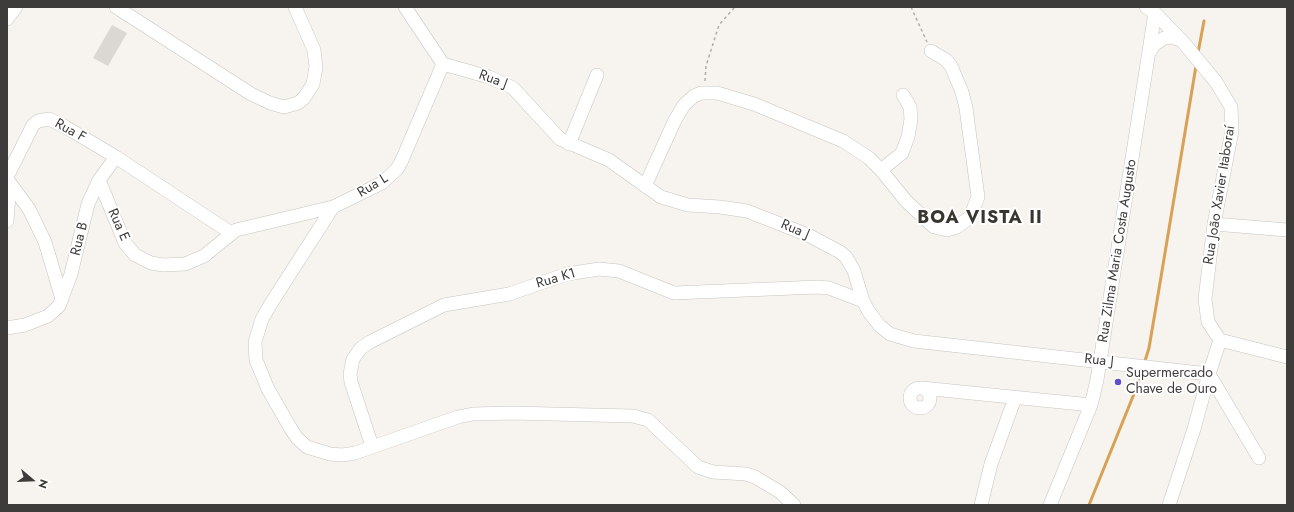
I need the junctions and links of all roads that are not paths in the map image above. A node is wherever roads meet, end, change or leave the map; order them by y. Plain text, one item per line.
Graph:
1 (16, 7) edge
2 (116, 7) edge
3 (296, 7) edge
4 (405, 7) edge
5 (1150, 10) edge
6 (135, 12) edge
7 (7, 19) edge
8 (1183, 42) junction
9 (931, 51) road end
10 (1148, 54) junction
11 (443, 64) junction
12 (597, 75) dead end
13 (903, 95) dead end
14 (569, 144) junction
15 (116, 157) junction
16 (881, 170) junction
17 (99, 180) junction
18 (10, 183) edge
19 (645, 186) junction
20 (333, 207) junction
21 (7, 221) edge
22 (1214, 224) junction
23 (1287, 230) edge
24 (234, 231) junction
25 (74, 266) junction
26 (56, 277) junction
27 (863, 301) junction
28 (60, 305) junction
29 (7, 328) edge
30 (1220, 340) junction
31 (1287, 357) edge
32 (1101, 361) junction
33 (1208, 374) junction
34 (922, 388) dead end
35 (1015, 398) junction
36 (1091, 404) junction
37 (372, 446) junction
38 (1259, 458) dead end
39 (794, 505) edge
40 (981, 505) edge
41 (1050, 505) edge
42 (1169, 505) edge

1 - 7 street
2 - 6 street
3 - 6 street
4 - 11 street
5 - 8 street, Rua João Xavier Itaboraí
5 - 10 street, Rua Zilma Maria Costa Augusto
8 - 10 street
8 - 22 street, Rua João Xavier Itaboraí
9 - 16 street
10 - 32 street, Rua Zilma Maria Costa Augusto
11 - 14 street, Rua J
11 - 20 street, Rua L
12 - 14 street
13 - 16 street
14 - 19 street, Rua J
15 - 17 street
15 - 18 street, Rua F
15 - 24 street
16 - 19 street
17 - 24 street, Rua E
17 - 25 street, Rua B
18 - 21 street
18 - 26 street, Rua B
19 - 27 street, Rua J
20 - 24 street, Rua L
20 - 37 street
22 - 23 street
22 - 30 street, Rua João Xavier Itaboraí
25 - 26 street
25 - 28 street, Rua B
26 - 28 street, Rua B
27 - 32 street, Rua J
27 - 37 street, Rua K1
28 - 29 street
30 - 31 street
30 - 33 street
32 - 33 street, Rua J
32 - 36 street, Rua Zilma Maria Costa Augusto
33 - 38 street
33 - 42 street
34 - 35 street
35 - 36 street
35 - 40 street
36 - 41 street, Rua Zilma Maria Costa Augusto
37 - 39 street

